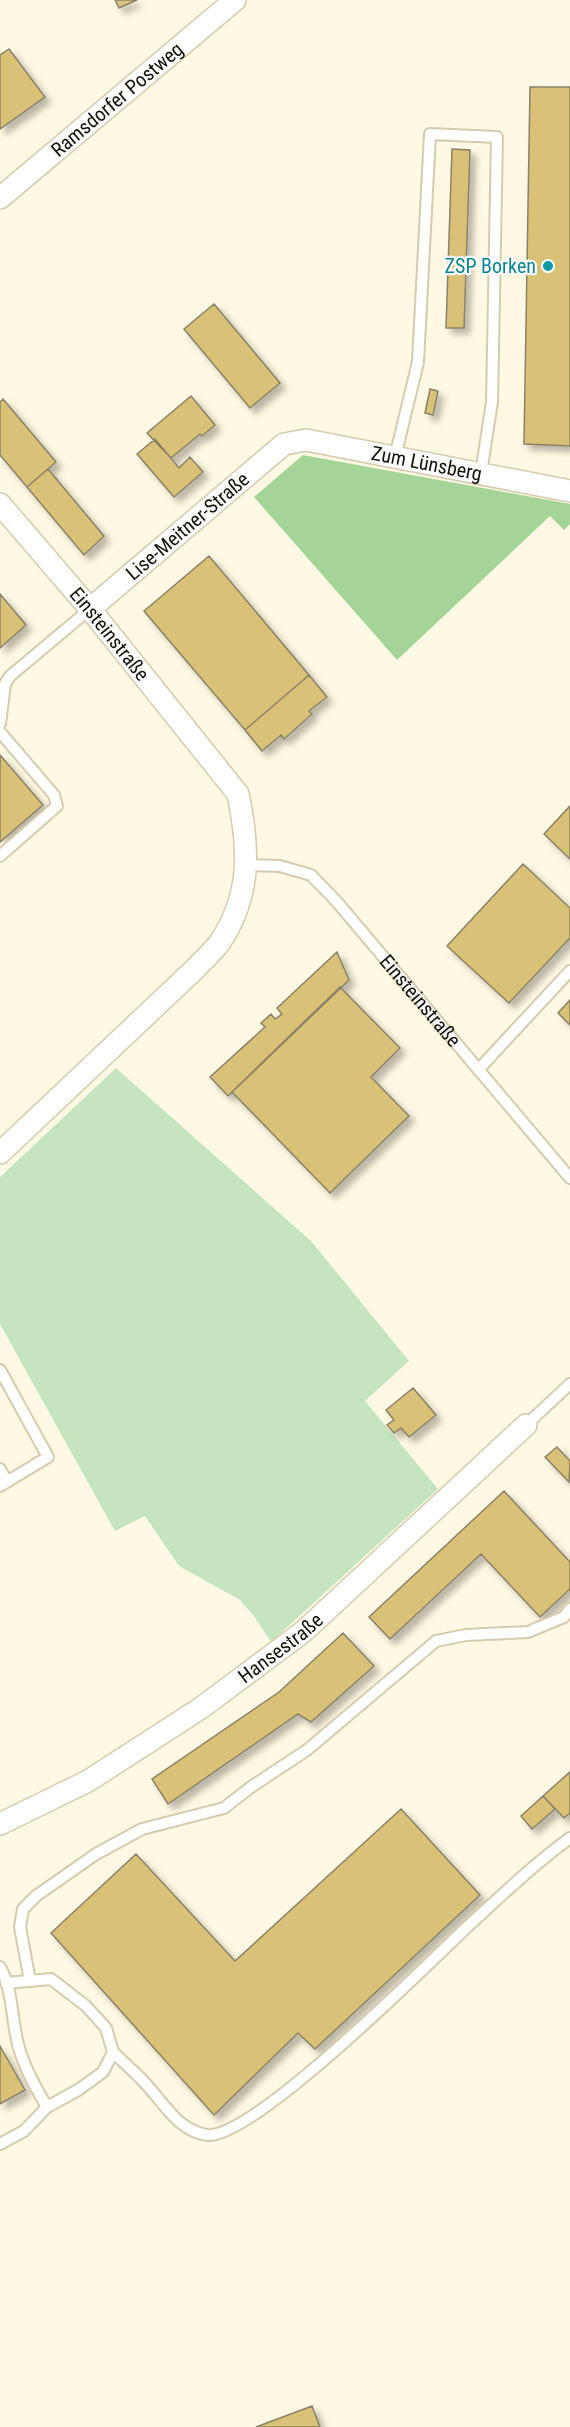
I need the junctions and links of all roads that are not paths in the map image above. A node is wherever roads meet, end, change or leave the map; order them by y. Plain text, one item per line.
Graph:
1 (235, 0) edge
2 (0, 198) edge
3 (284, 444) joint
4 (394, 457) junction
5 (481, 473) junction
6 (570, 491) edge
7 (0, 504) edge
8 (90, 609) junction
9 (0, 724) edge
10 (0, 732) edge
11 (0, 856) edge
12 (248, 865) junction
13 (570, 970) edge
14 (478, 1070) junction
15 (0, 1153) edge
16 (570, 1178) edge
17 (0, 1370) edge
18 (570, 1384) edge
19 (526, 1425) joint
20 (0, 1468) edge
21 (4, 1484) edge
22 (570, 1609) edge
23 (0, 1824) edge
24 (570, 1838) edge
25 (0, 1967) edge
26 (30, 1981) junction
27 (6, 1983) junction
28 (112, 2052) junction
29 (47, 2107) junction
30 (0, 2144) edge

1 - 2 street, Ramsdorfer Postweg
3 - 4 street, Zum Lünsberg
3 - 8 street, Lise-Meitner-Straße
4 - 5 street, Zum Lünsberg
4 - 5 lane
5 - 6 street, Zum Lünsberg
7 - 8 street, Einsteinstraße
8 - 9 lane
8 - 12 street, Einsteinstraße
10 - 11 lane
12 - 14 lane, Einsteinstraße
12 - 15 street, Einsteinstraße
13 - 14 lane
14 - 16 lane, Einsteinstraße
17 - 21 lane
18 - 19 lane
19 - 23 street, Hansestraße
20 - 21 lane
22 - 26 lane
24 - 28 lane
25 - 27 lane
26 - 27 lane
26 - 28 lane
27 - 29 lane
28 - 29 lane
29 - 30 lane

